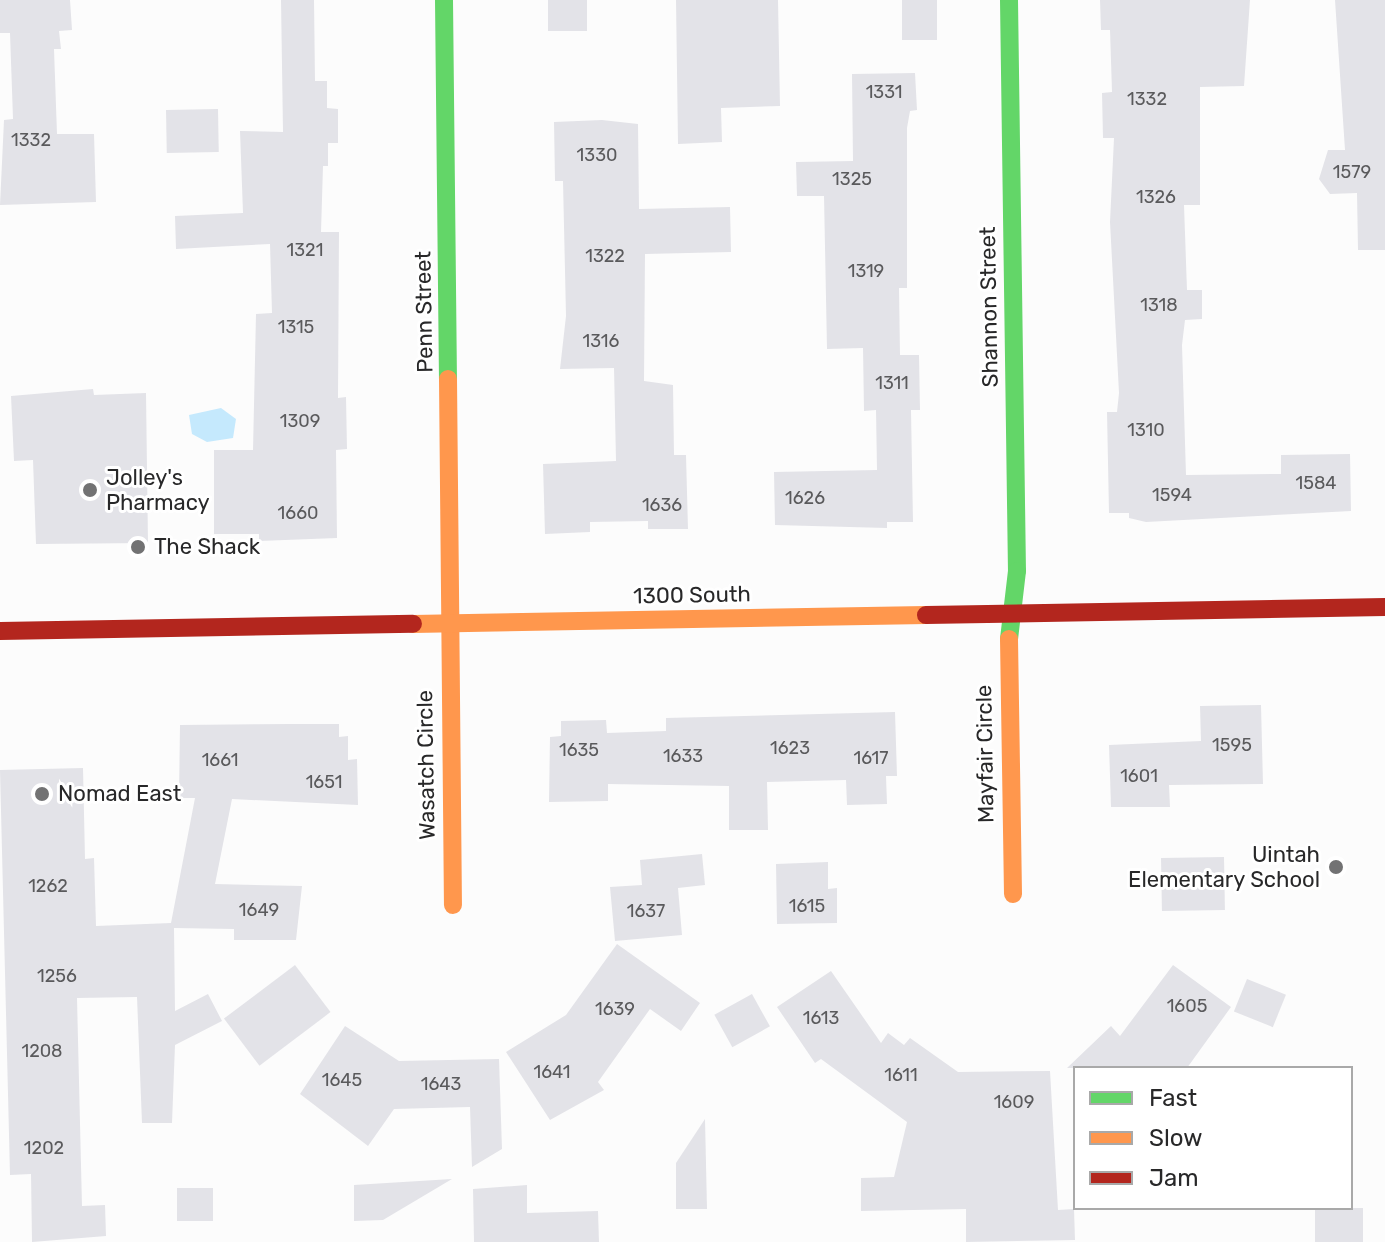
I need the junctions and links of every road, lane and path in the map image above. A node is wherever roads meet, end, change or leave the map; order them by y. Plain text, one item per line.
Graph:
1 (444, 0) edge
2 (1009, 0) edge
3 (1385, 607) edge
4 (1013, 613) junction
5 (450, 623) junction
6 (0, 631) edge
7 (1013, 894) dead end
8 (453, 905) dead end

1 - 5 street, Penn Street
2 - 4 street, Shannon Street
3 - 4 street, 1300 South
4 - 5 street, 1300 South
4 - 7 street, Mayfair Circle
5 - 6 street, 1300 South
5 - 8 street, Wasatch Circle

